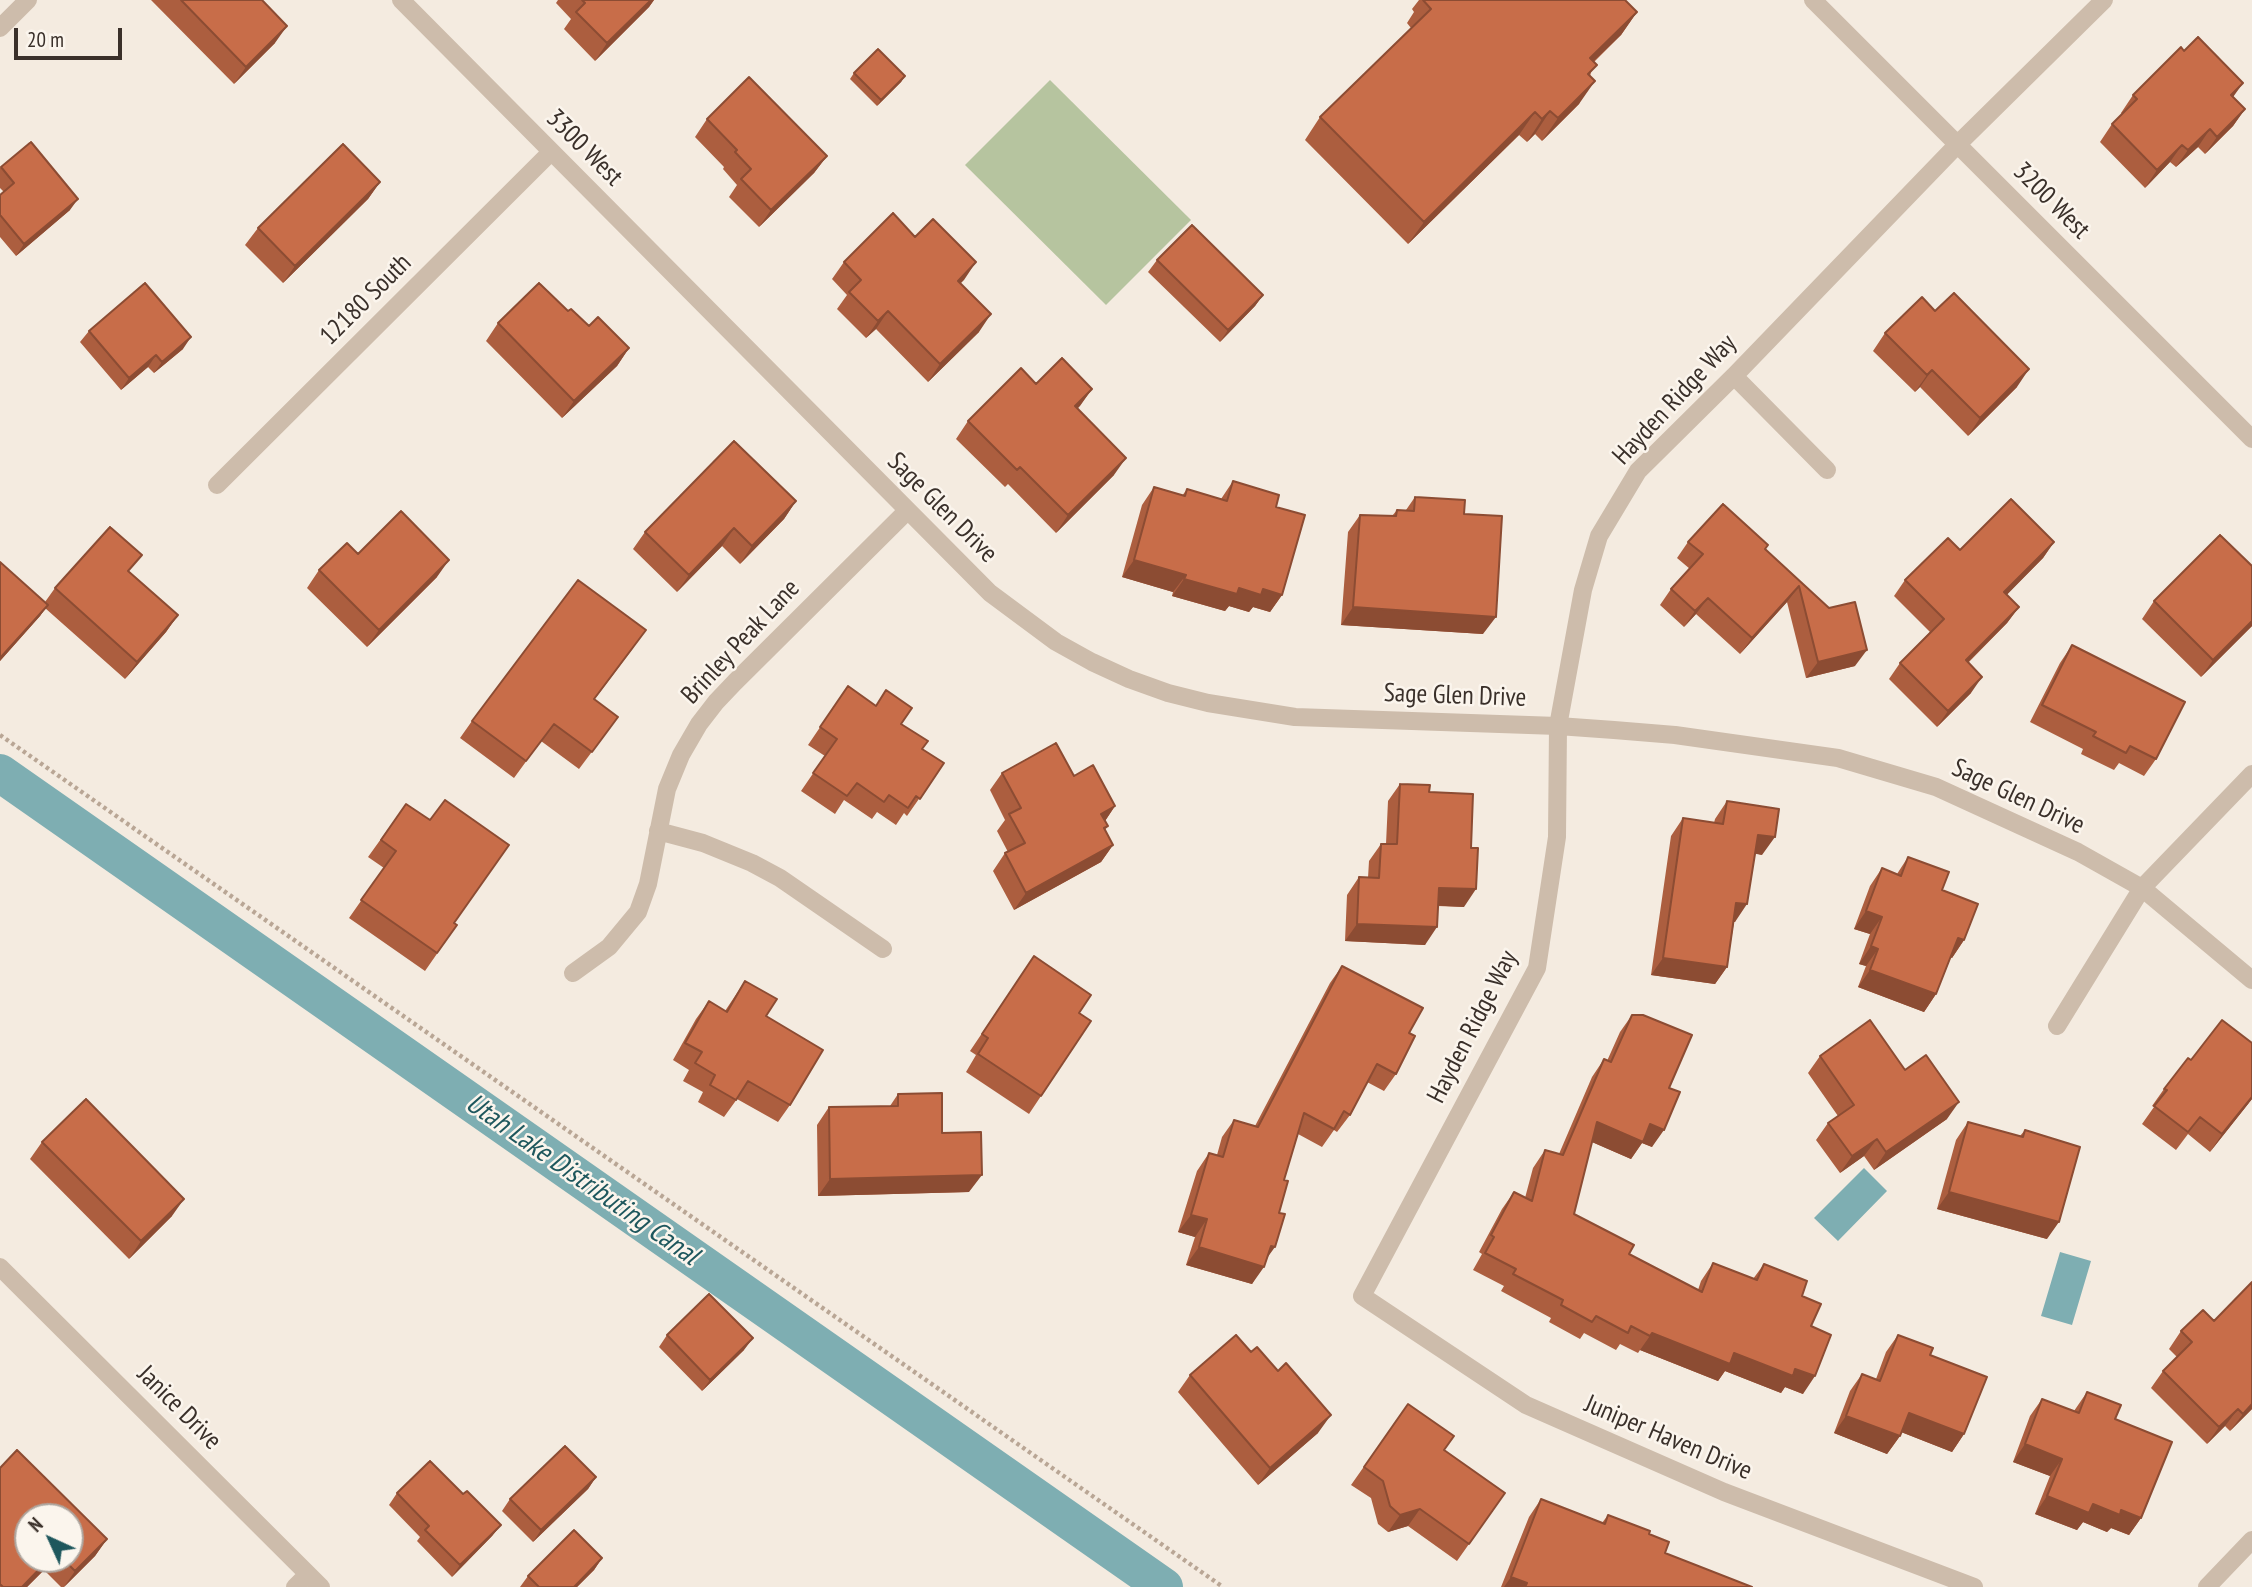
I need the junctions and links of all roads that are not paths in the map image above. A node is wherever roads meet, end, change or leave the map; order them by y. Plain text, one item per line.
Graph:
1 (28, 0) edge
2 (401, 0) edge
3 (1813, 0) edge
4 (2104, 0) edge
5 (0, 28) edge
6 (1958, 144) junction
7 (551, 152) junction
8 (731, 333) joint
9 (1734, 376) junction
10 (2252, 439) edge
11 (1828, 470) dead end
12 (217, 485) dead end
13 (908, 511) junction
14 (1558, 726) junction
15 (2252, 774) edge
16 (658, 831) junction
17 (2142, 888) junction
18 (883, 949) dead end
19 (573, 973) dead end
20 (2252, 980) edge
21 (2057, 1026) dead end
22 (0, 1266) edge
23 (1362, 1296) joint
24 (2252, 1540) edge
25 (308, 1583) edge
26 (1974, 1587) edge
27 (2207, 1587) edge

1 - 5 street
2 - 7 street, 3300 West
3 - 6 street, 3200 West
4 - 6 street, Hayden Ridge Way
6 - 9 street, Hayden Ridge Way
6 - 10 street, 3200 West
7 - 8 street, 3300 West
7 - 12 street, 12180 South
8 - 13 street, Sage Glen Drive
9 - 11 street
9 - 14 street, Hayden Ridge Way
13 - 14 street, Sage Glen Drive
13 - 16 street, Brinley Peak Lane
14 - 17 street, Sage Glen Drive
14 - 23 street, Hayden Ridge Way
15 - 17 street
16 - 18 street
16 - 19 street, Brinley Peak Lane
17 - 20 street, Sage Glen Drive
17 - 21 street
22 - 25 street, Janice Drive
23 - 26 street, Juniper Haven Drive
24 - 27 street

